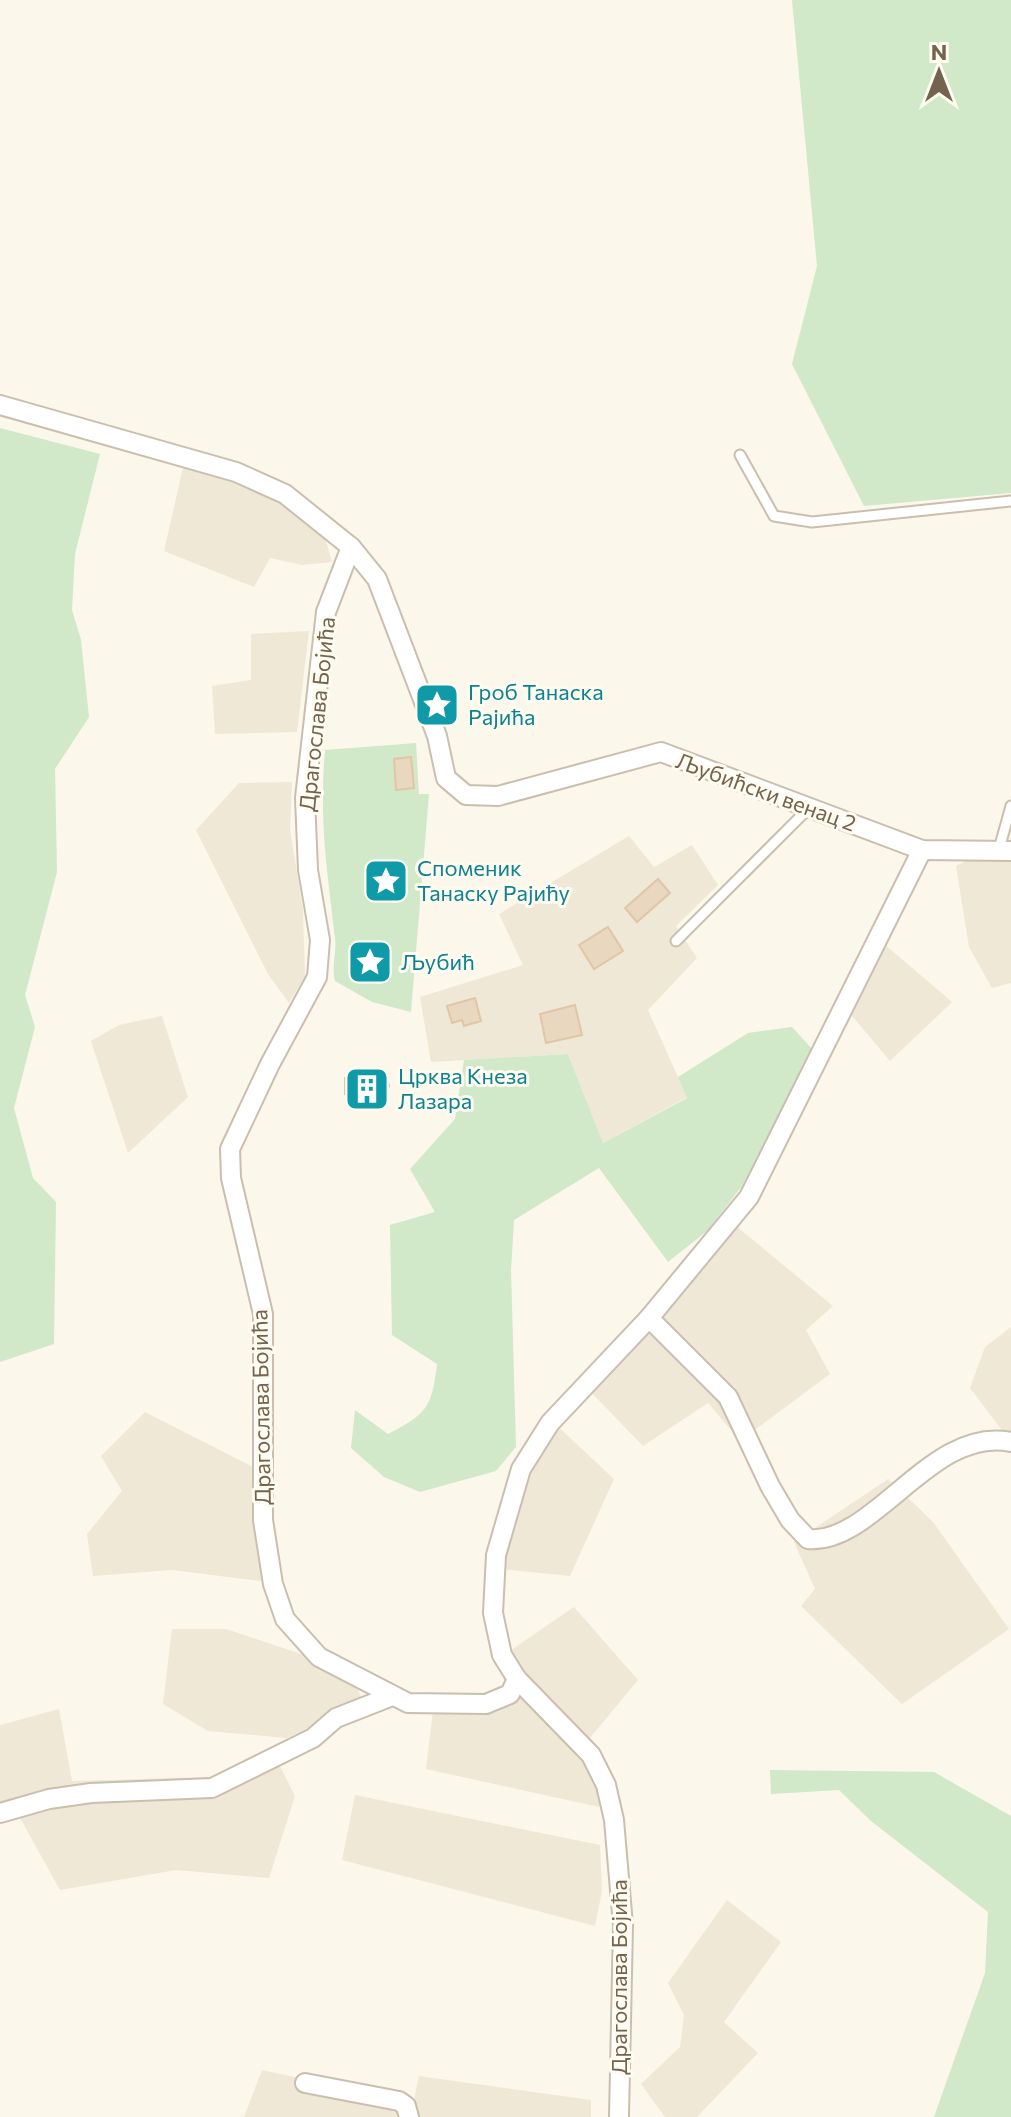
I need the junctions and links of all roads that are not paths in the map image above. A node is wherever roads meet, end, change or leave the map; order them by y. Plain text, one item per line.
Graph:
1 (0, 405) edge
2 (740, 455) dead end
3 (1011, 501) edge
4 (351, 547) junction
5 (1011, 806) edge
6 (809, 808) junction
7 (922, 850) junction
8 (1005, 850) edge
9 (676, 941) dead end
10 (649, 1318) junction
11 (1011, 1442) edge
12 (517, 1679) junction
13 (392, 1696) junction
14 (0, 1813) edge
15 (305, 2083) dead end
16 (409, 2117) edge
17 (619, 2117) edge

1 - 4 street
2 - 3 lane
4 - 6 street, Љубићски венац 2
4 - 13 street, Драгослава Бојића
5 - 8 lane, Љубићски венац 2
6 - 7 street, Љубићски венац 2
6 - 9 lane
7 - 8 street, Љубићски венац 2
7 - 10 street, Драгослава Бојића
10 - 11 street
10 - 12 street, Драгослава Бојића
12 - 13 street, Драгослава Бојића
12 - 17 street, Драгослава Бојића
13 - 14 street
15 - 16 street

